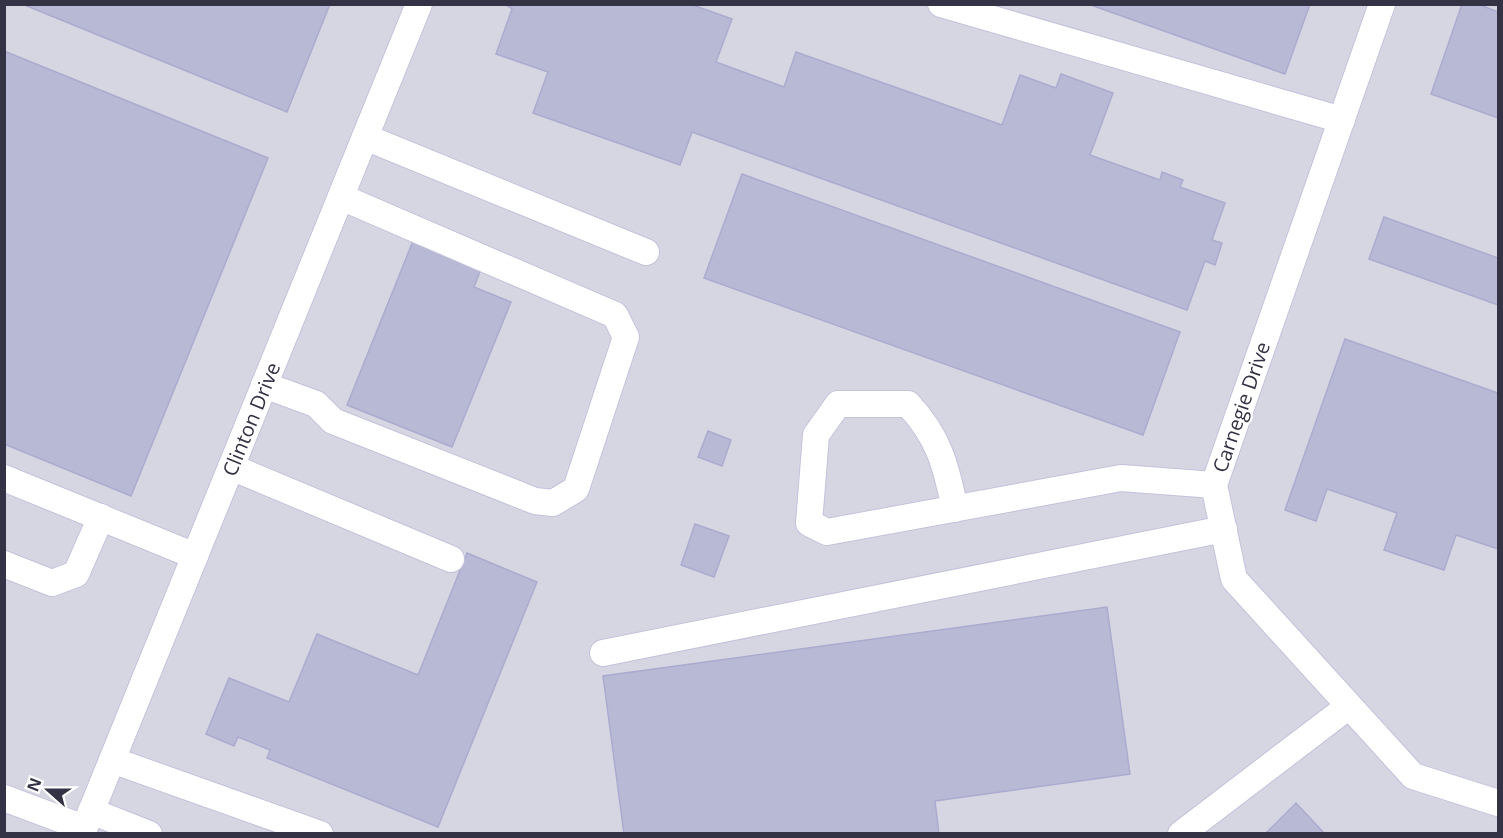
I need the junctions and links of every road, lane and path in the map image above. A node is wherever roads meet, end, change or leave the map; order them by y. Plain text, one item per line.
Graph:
1 (419, 4) edge
2 (941, 4) edge
3 (1382, 4) edge
4 (1342, 120) junction
5 (365, 137) junction
6 (340, 197) junction
7 (646, 252) dead end
8 (264, 385) junction
9 (231, 467) junction
10 (4, 478) edge
11 (1214, 485) junction
12 (955, 509) junction
13 (101, 517) junction
14 (1224, 530) junction
15 (195, 556) junction
16 (451, 559) dead end
17 (4, 564) edge
18 (603, 653) dead end
19 (1349, 705) junction
20 (112, 760) junction
21 (4, 798) edge
22 (1498, 803) edge
23 (86, 824) edge
24 (149, 834) edge
25 (320, 834) edge
26 (1181, 834) edge

1 - 5 street, Clinton Drive
2 - 4 street
3 - 4 street, Carnegie Drive
4 - 11 street, Carnegie Drive
5 - 6 street, Clinton Drive
5 - 7 street
6 - 8 street, Clinton Drive
6 - 8 street
8 - 9 street, Clinton Drive
9 - 15 street, Clinton Drive
9 - 16 street
10 - 13 street
11 - 12 street
11 - 14 street, Carnegie Drive
12 - 12 street
13 - 15 street
13 - 17 street
14 - 18 street
14 - 19 street, Carnegie Drive
15 - 20 street, Clinton Drive
19 - 22 street, Carnegie Drive
19 - 26 street
20 - 23 street, Clinton Drive
20 - 25 street
21 - 23 street
23 - 24 street

